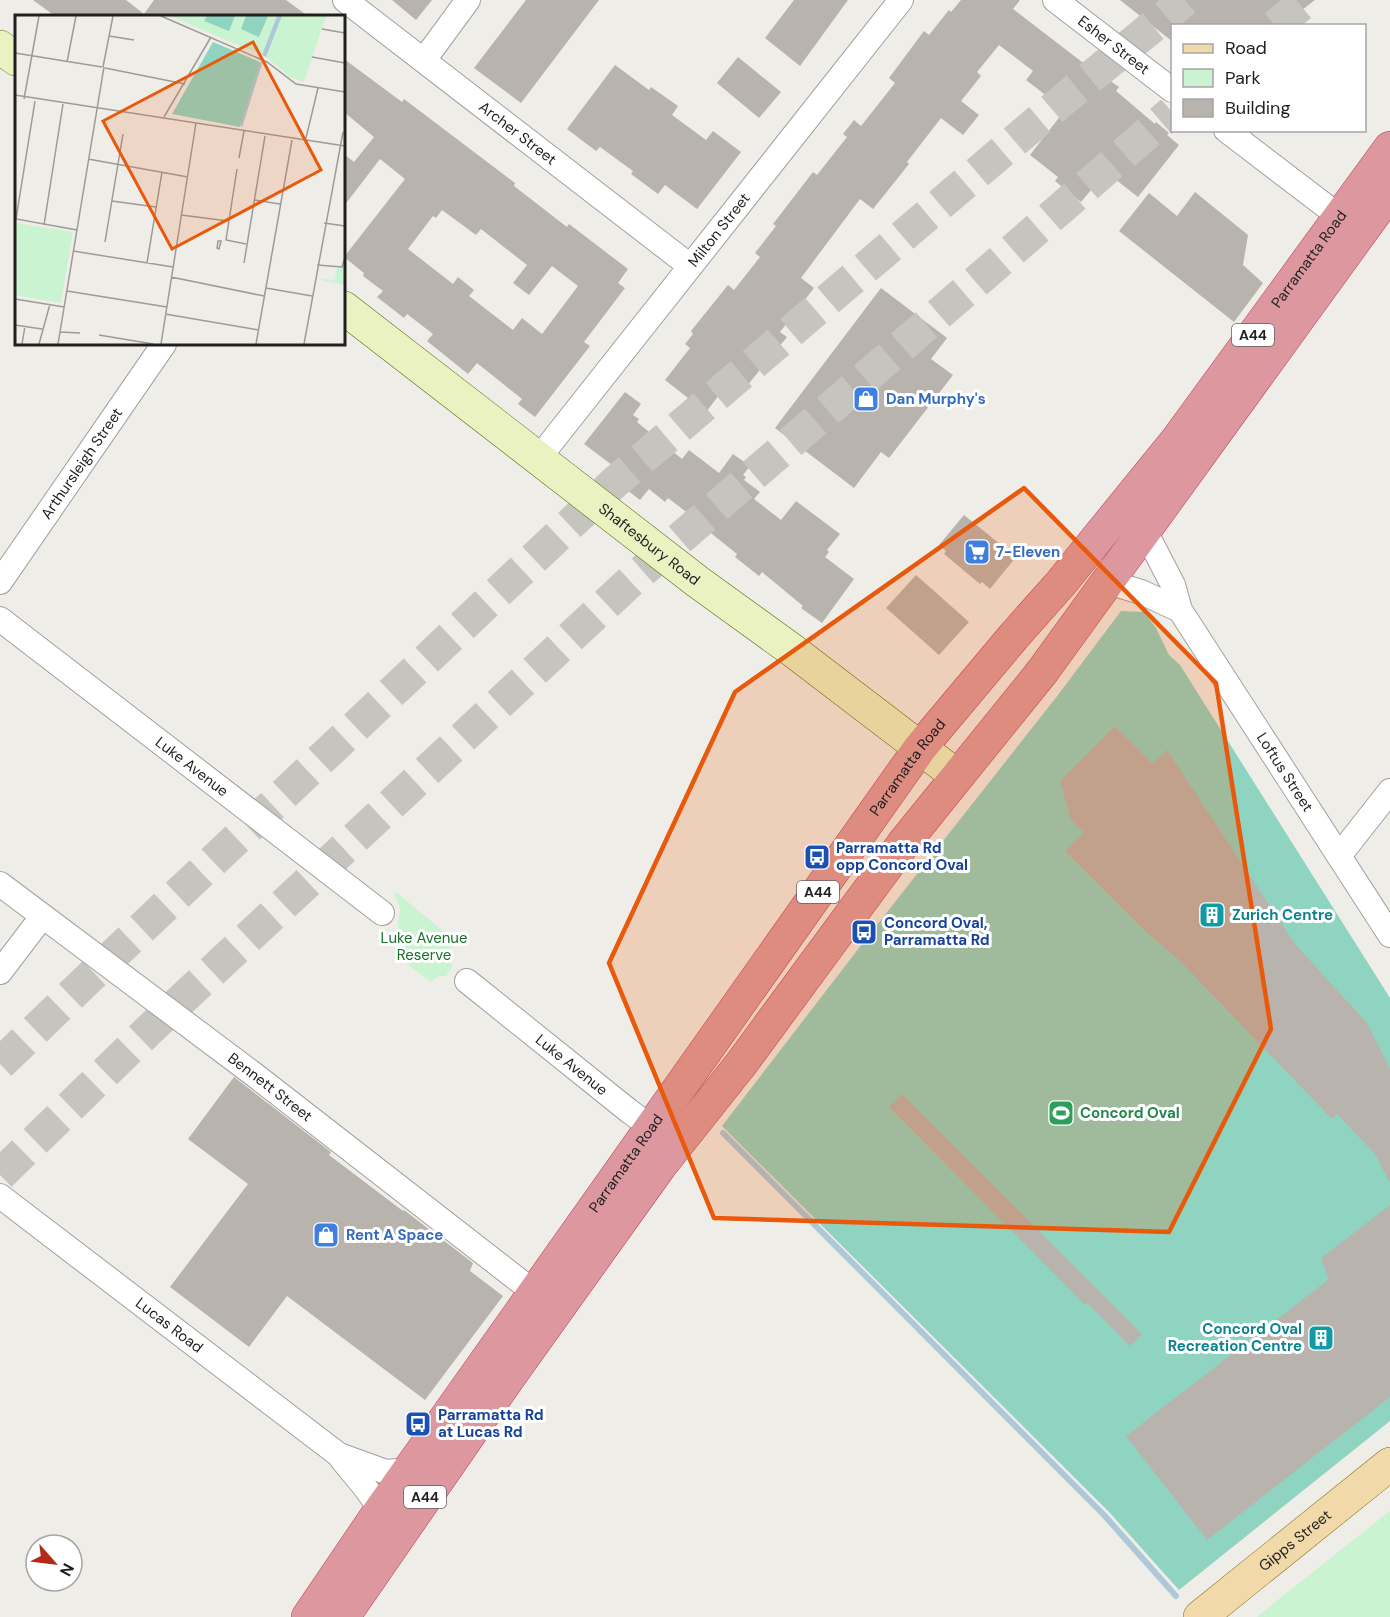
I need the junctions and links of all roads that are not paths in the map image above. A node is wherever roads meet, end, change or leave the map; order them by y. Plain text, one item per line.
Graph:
1 (345, 0) edge
2 (468, 0) edge
3 (900, 0) edge
4 (1055, 0) edge
5 (0, 47) edge
6 (15, 58) edge
7 (424, 60) junction
8 (1171, 88) edge
9 (1229, 132) edge
10 (1390, 148) edge
11 (1390, 192) edge
12 (1340, 217) junction
13 (690, 266) junction
14 (345, 310) edge
15 (163, 345) edge
16 (538, 459) junction
17 (1144, 531) junction
18 (0, 582) edge
19 (1108, 582) junction
20 (1180, 610) junction
21 (0, 619) edge
22 (920, 748) junction
23 (957, 776) junction
24 (1390, 791) edge
25 (1339, 856) junction
26 (0, 884) edge
27 (382, 913) dead end
28 (42, 916) junction
29 (1390, 935) edge
30 (0, 972) edge
31 (758, 976) junction
32 (467, 981) dead end
33 (789, 997) junction
34 (664, 1136) junction
35 (0, 1196) edge
36 (536, 1293) junction
37 (339, 1455) junction
38 (1390, 1464) edge
39 (410, 1470) junction
40 (381, 1511) junction
41 (308, 1617) edge
42 (343, 1617) edge
43 (1200, 1617) edge

1 - 7 street, Archer Street
2 - 7 street
3 - 13 street, Milton Street
4 - 8 street, Esher Street
5 - 6 main road
7 - 13 street, Archer Street
9 - 12 street
10 - 12 highway, Parramatta Road / A44
11 - 17 highway, Parramatta Road / A44
12 - 22 highway, Parramatta Road / A44
13 - 16 street, Milton Street
14 - 16 main road, Shaftesbury Road
15 - 18 street, Arthursleigh Street
16 - 22 main road, Shaftesbury Road
17 - 19 highway, Parramatta Road / A44
17 - 20 street, Loftus Street
19 - 20 street
19 - 23 highway, Parramatta Road / A44
20 - 25 street, Loftus Street
21 - 27 street, Luke Avenue
22 - 23 main road, Shaftesbury Road
22 - 31 highway, Parramatta Road / A44
23 - 33 highway, Parramatta Road / A44
24 - 25 street
25 - 29 street, Loftus Street
26 - 28 street, Bennett Street
28 - 30 street
28 - 36 street, Bennett Street
31 - 33 highway
31 - 34 highway, Parramatta Road / A44
32 - 34 street, Luke Avenue
33 - 34 highway, Parramatta Road / A44
34 - 36 highway, Parramatta Road / A44
34 - 42 highway, Parramatta Road / A44
35 - 37 street, Lucas Road
36 - 39 highway, Parramatta Road / A44
37 - 39 street, Lucas Road
37 - 40 street, Lucas Road
38 - 43 main road, Gipps Street
39 - 40 highway, Parramatta Road / A44
40 - 41 highway, Parramatta Road / A44

